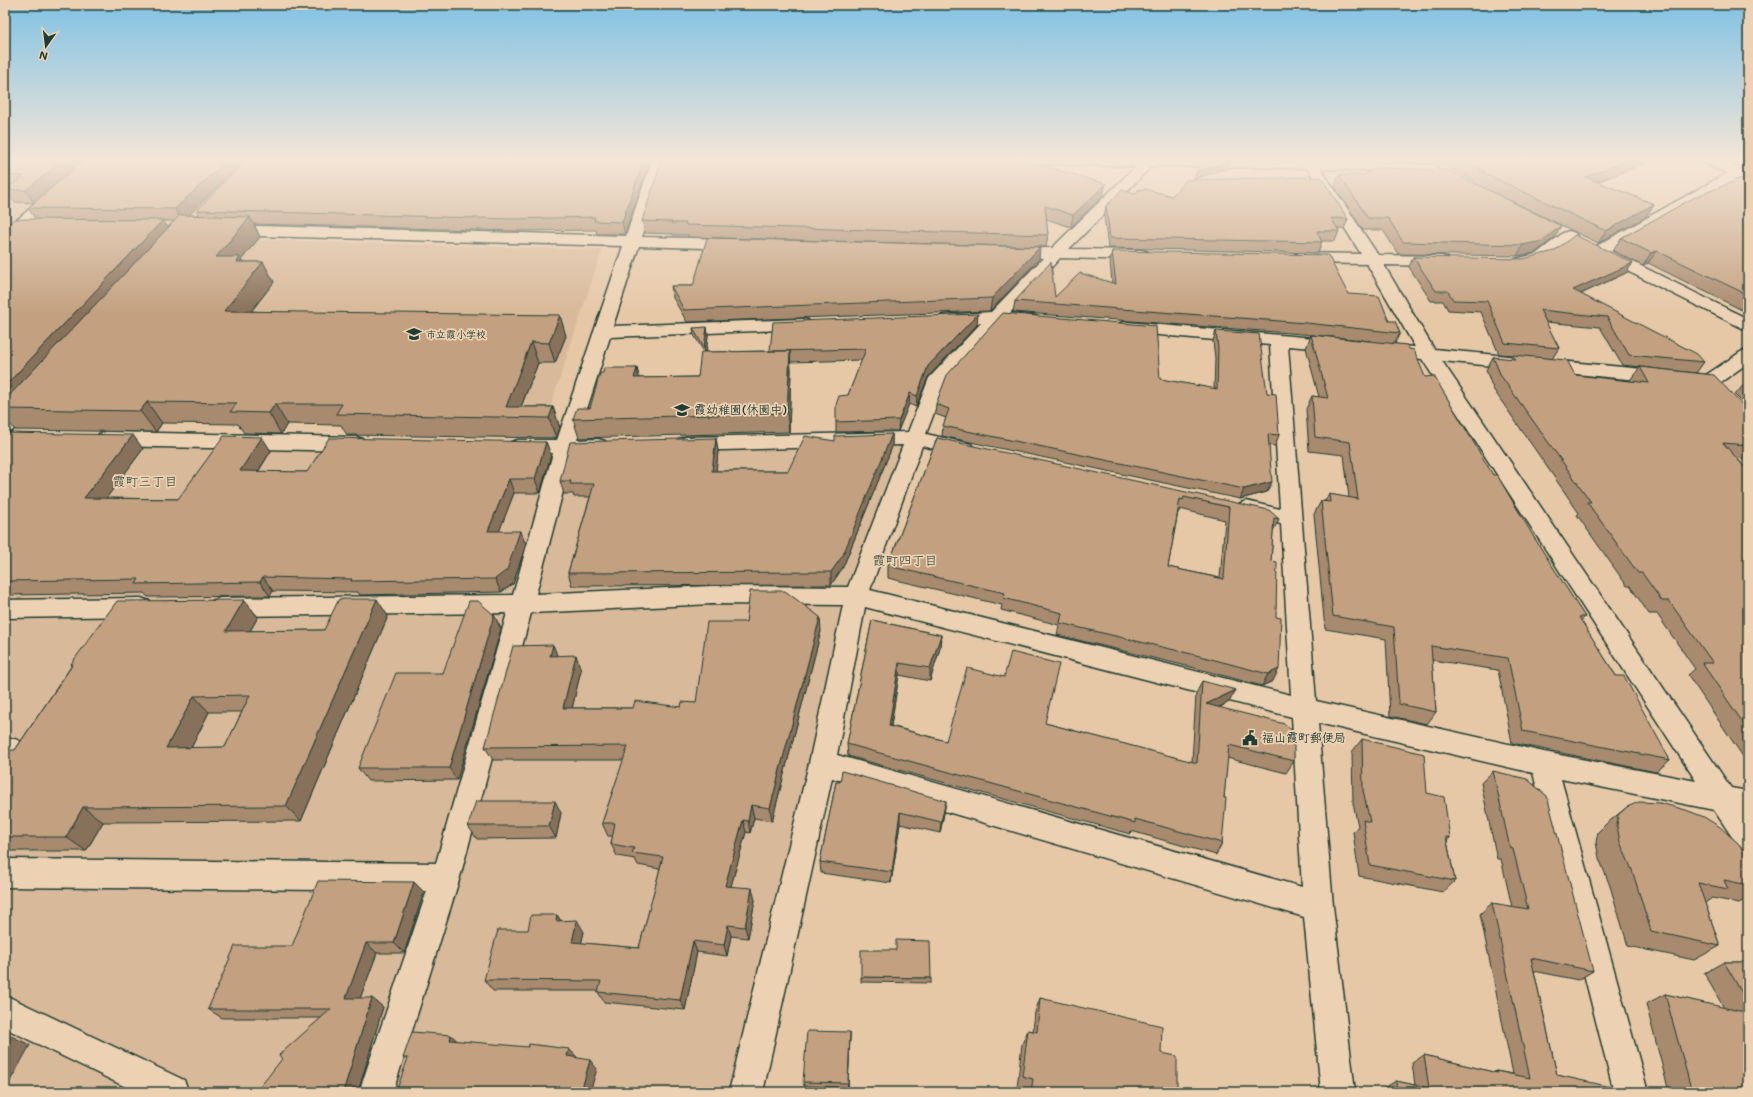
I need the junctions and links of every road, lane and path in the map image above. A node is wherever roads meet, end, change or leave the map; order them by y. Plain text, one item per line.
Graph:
1 (31, 211) edge
2 (643, 211) edge
3 (1098, 211) edge
4 (1341, 211) edge
5 (1650, 211) edge
6 (12, 226) edge
7 (42, 226) edge
8 (211, 229) edge
9 (5, 238) edge
10 (633, 241) junction
11 (1578, 241) junction
12 (752, 245) edge
13 (992, 252) edge
14 (1056, 254) junction
15 (1159, 256) edge
16 (1286, 258) edge
17 (1373, 260) junction
18 (1457, 262) edge
19 (1502, 262) edge
20 (997, 317) junction
21 (934, 319) edge
22 (1044, 321) edge
23 (816, 324) edge
24 (1106, 326) edge
25 (1748, 326) edge
26 (603, 332) junction
27 (1279, 339) junction
28 (1428, 354) junction
29 (1748, 355) edge
30 (37, 391) edge
31 (5, 426) edge
32 (915, 438) junction
33 (85, 439) edge
34 (373, 444) edge
35 (668, 445) edge
36 (501, 446) edge
37 (612, 446) edge
38 (565, 447) junction
39 (984, 453) edge
40 (1230, 506) edge
41 (1291, 519) junction
42 (856, 596) junction
43 (521, 604) junction
44 (164, 607) edge
45 (196, 607) edge
46 (5, 609) edge
47 (1305, 709) junction
48 (5, 752) edge
49 (822, 762) junction
50 (1544, 764) junction
51 (5, 765) edge
52 (1723, 799) junction
53 (1748, 804) edge
54 (1748, 837) edge
55 (5, 874) edge
56 (446, 877) junction
57 (1318, 906) junction
58 (5, 1011) edge
59 (172, 1092) edge
60 (376, 1092) edge
61 (746, 1092) edge
62 (1338, 1092) edge
63 (1631, 1092) edge

1 - 6 street
2 - 10 street
3 - 14 street
4 - 17 street
5 - 11 street
6 - 7 street
6 - 9 street
8 - 10 street
10 - 12 street
10 - 26 street
11 - 19 street
11 - 25 street
13 - 14 street
14 - 15 street
14 - 20 street
16 - 17 street
17 - 18 street
17 - 28 street
20 - 21 street
20 - 22 street
20 - 32 street
23 - 26 street
24 - 27 street
26 - 38 street
27 - 28 street
27 - 41 street
28 - 29 street
28 - 52 street
30 - 31 street
32 - 35 street
32 - 39 street
32 - 42 street
33 - 34 street
36 - 38 street
37 - 38 street
38 - 43 street
40 - 41 street
41 - 47 street
42 - 43 street
42 - 47 street
42 - 49 street
43 - 45 street
43 - 56 street
44 - 46 street
47 - 50 street
47 - 57 street
48 - 51 street
49 - 57 street
49 - 61 street
50 - 52 street
50 - 63 street
52 - 53 street
52 - 54 street
55 - 56 street
56 - 60 street
57 - 62 street
58 - 59 street

